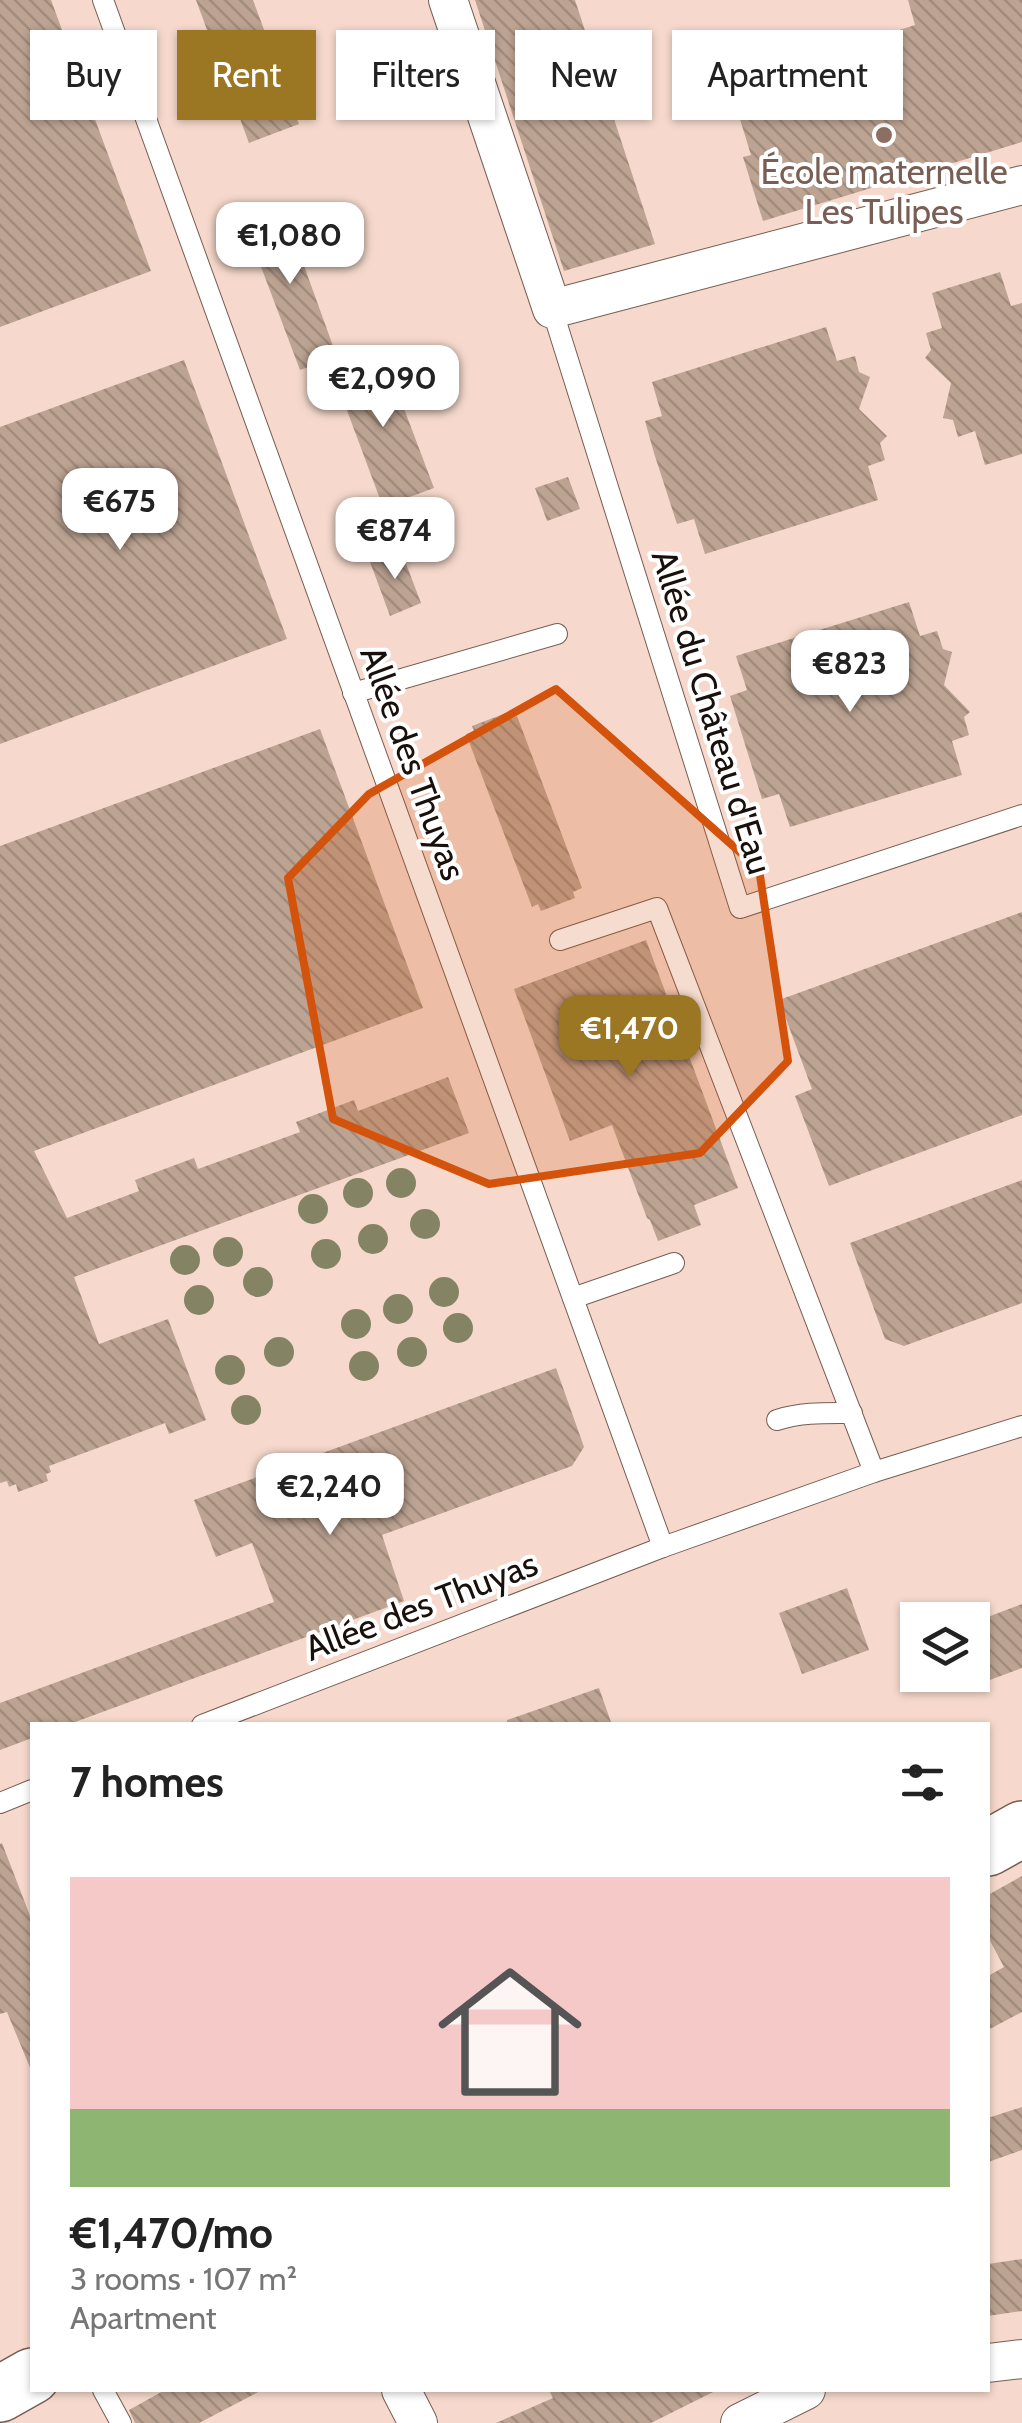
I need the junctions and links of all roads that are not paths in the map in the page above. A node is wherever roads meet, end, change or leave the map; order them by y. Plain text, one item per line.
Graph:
1 (103, 0) edge
2 (448, 0) edge
3 (1022, 184) edge
4 (552, 309) junction
5 (557, 634) dead end
6 (354, 693) junction
7 (1022, 815) edge
8 (560, 940) dead end
9 (674, 1263) dead end
10 (572, 1298) junction
11 (852, 1413) junction
12 (777, 1420) dead end
13 (1022, 1426) edge
14 (874, 1472) junction
15 (663, 1547) junction
16 (210, 1722) edge
17 (30, 1791) edge
18 (0, 1802) edge
19 (1022, 1830) edge
20 (990, 1847) edge
21 (1022, 2359) edge
22 (990, 2364) edge
23 (30, 2377) edge
24 (105, 2392) edge
25 (402, 2392) edge
26 (802, 2392) edge
27 (0, 2394) edge
28 (121, 2423) edge
29 (418, 2423) edge
30 (740, 2423) edge

1 - 6 lane, Allée des Thuyas
2 - 4 street
3 - 4 street
4 - 7 lane, Allée du Château d'Eau
5 - 6 lane
6 - 10 lane, Allée des Thuyas
8 - 11 lane
9 - 10 lane
10 - 15 lane, Allée des Thuyas
11 - 12 lane
11 - 14 lane
13 - 14 lane, Allée des Thuyas
14 - 15 lane, Allée des Thuyas
15 - 16 lane, Allée des Thuyas
17 - 18 lane
19 - 20 main road
21 - 22 street
23 - 27 main road
24 - 28 lane
25 - 29 street
26 - 30 street

